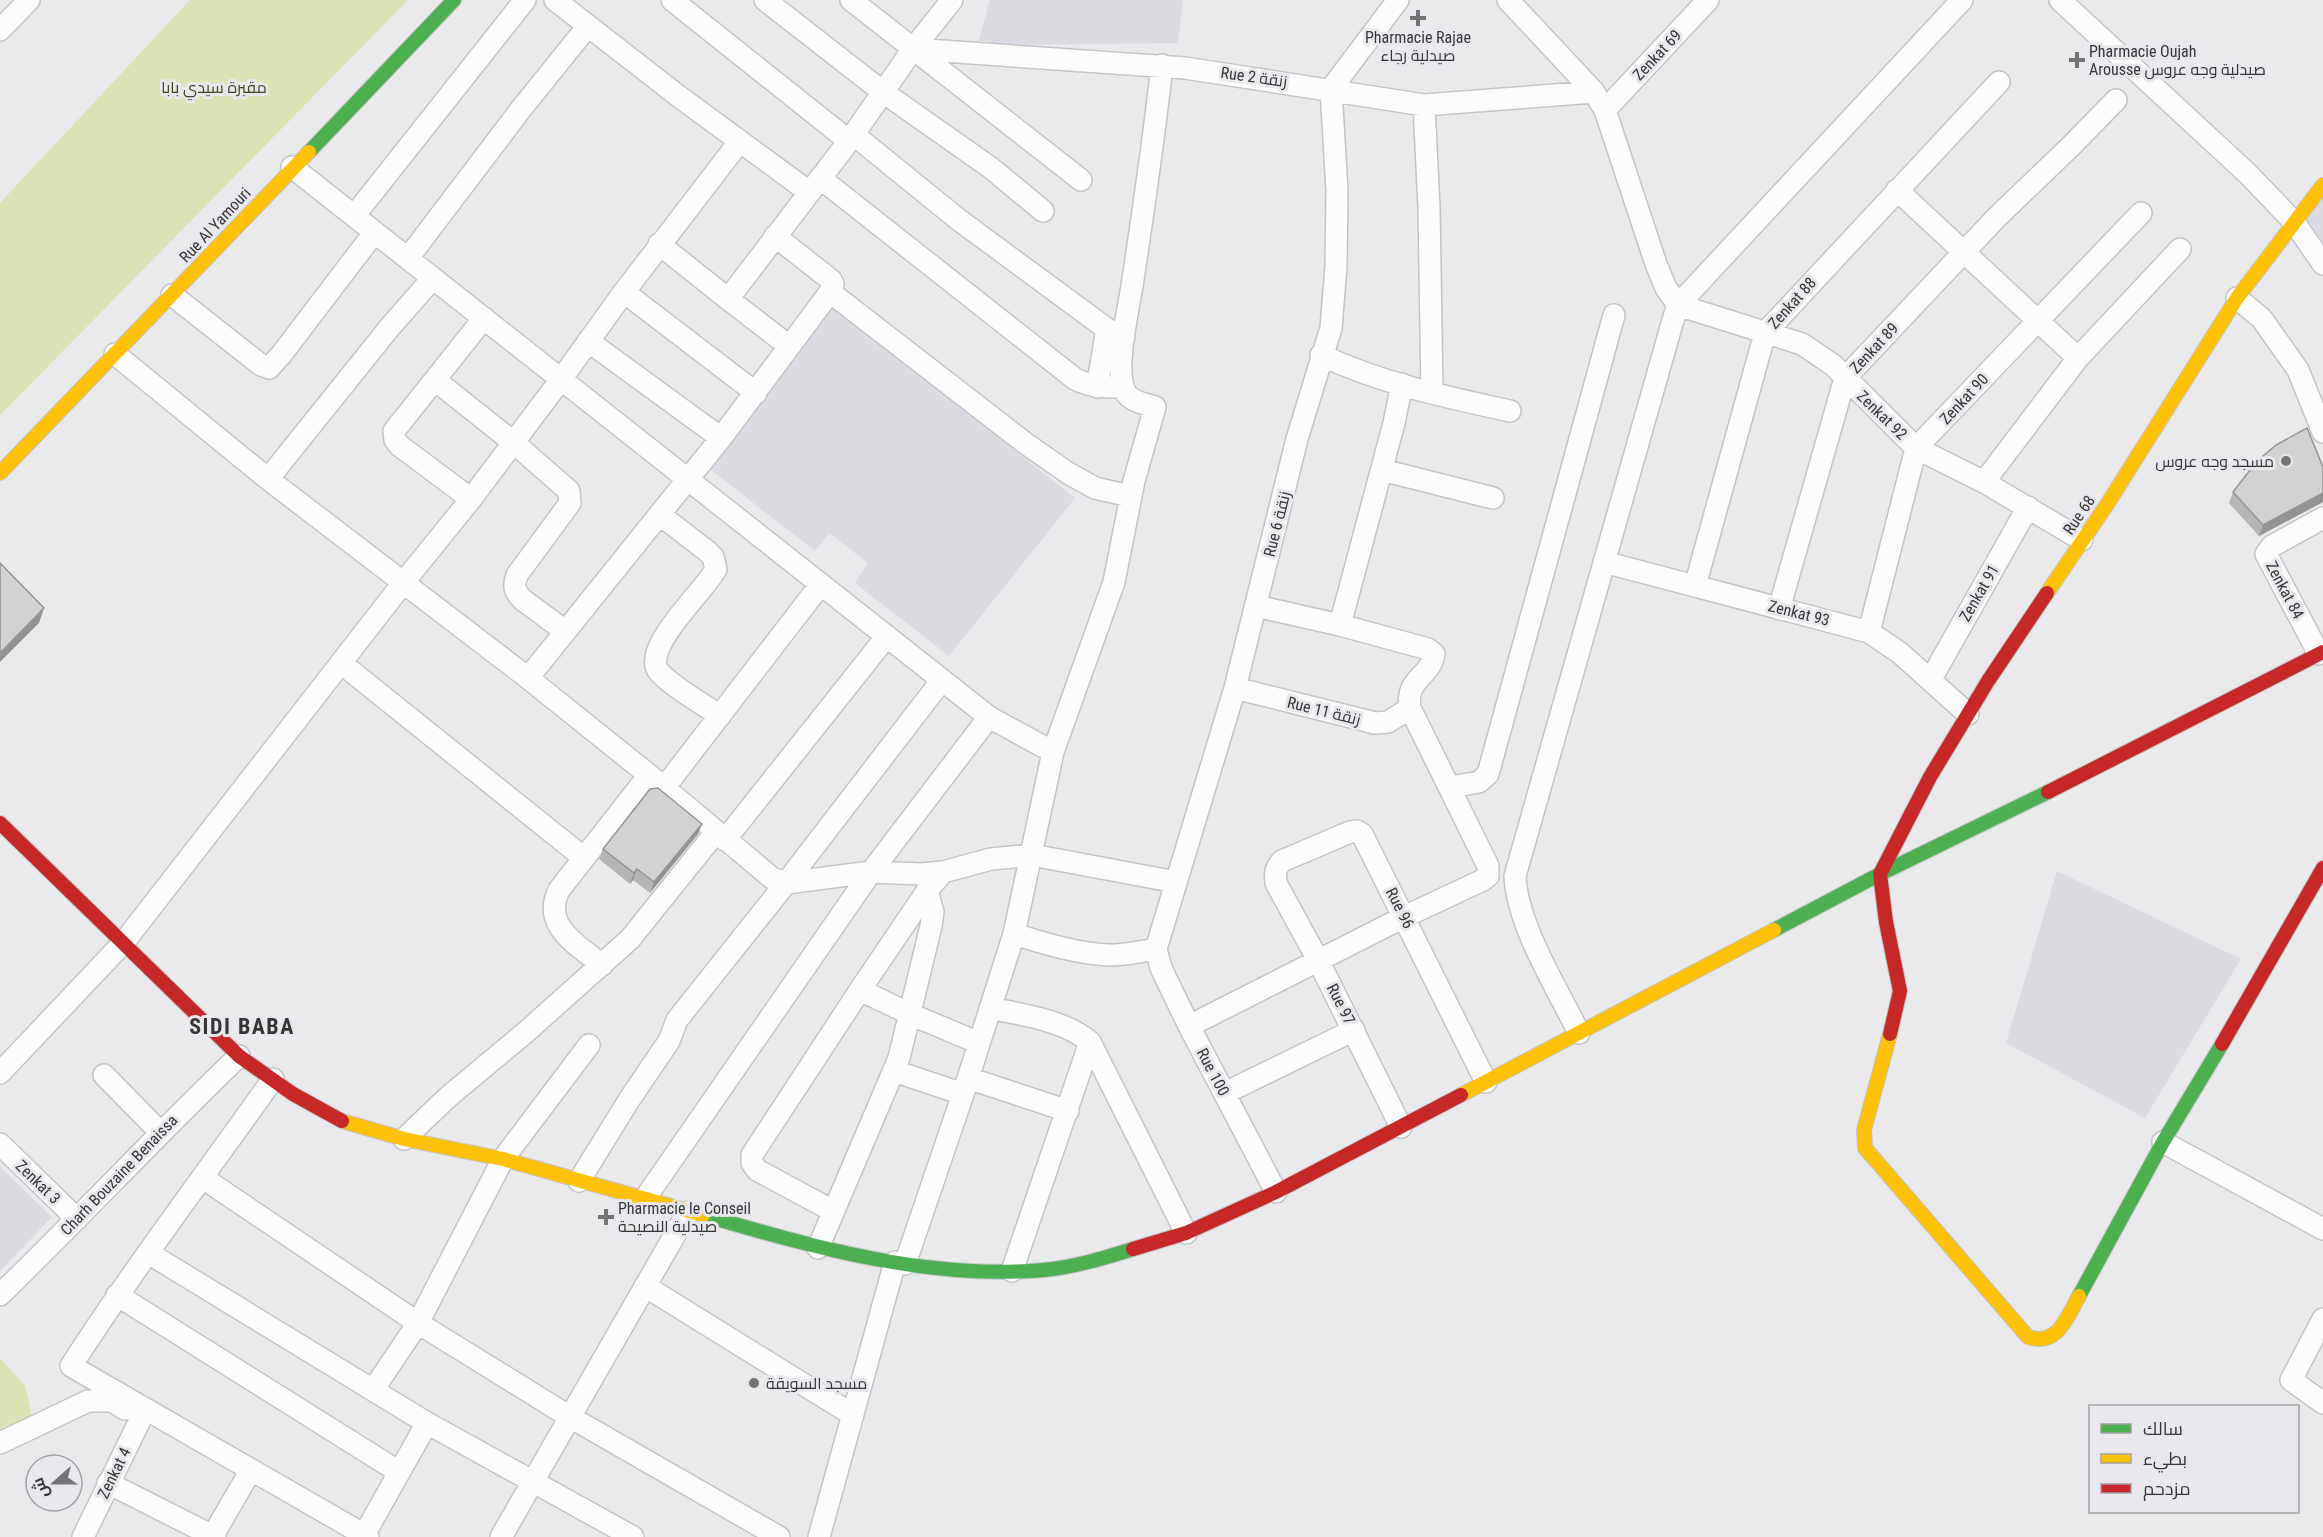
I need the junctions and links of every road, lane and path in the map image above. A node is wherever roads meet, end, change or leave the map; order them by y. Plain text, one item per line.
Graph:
1 (28, 0) edge
2 (454, 0) edge
3 (525, 0) edge
4 (555, 0) edge
5 (672, 0) edge
6 (765, 0) edge
7 (852, 0) edge
8 (1398, 0) edge
9 (1508, 0) edge
10 (1708, 0) edge
11 (1962, 0) edge
12 (944, 3) edge
13 (2070, 3) edge
14 (588, 26) junction
15 (0, 30) edge
16 (913, 49) junction
17 (1162, 65) junction
18 (1999, 82) dead end
19 (1330, 89) junction
20 (883, 92) junction
21 (1594, 92) junction
22 (2116, 100) dead end
23 (1424, 105) junction
24 (1605, 110) junction
25 (851, 137) junction
26 (740, 141) junction
27 (292, 167) junction
28 (1081, 180) dead end
29 (814, 185) junction
30 (2323, 185) edge
31 (1897, 190) junction
32 (1043, 211) dead end
33 (2141, 213) dead end
34 (354, 216) junction
35 (2294, 222) junction
36 (374, 233) junction
37 (775, 236) junction
38 (659, 244) junction
39 (2180, 249) dead end
40 (1965, 252) junction
41 (408, 258) junction
42 (2323, 264) edge
43 (433, 278) junction
44 (624, 292) junction
45 (830, 292) junction
46 (172, 295) junction
47 (2237, 298) junction
48 (728, 299) junction
49 (1678, 306) junction
50 (1614, 315) dead end
51 (484, 318) junction
52 (2036, 322) junction
53 (1115, 333) junction
54 (1765, 333) junction
55 (588, 341) junction
56 (789, 346) junction
57 (115, 354) junction
58 (1321, 355) junction
59 (2078, 358) junction
60 (562, 378) junction
61 (1845, 378) junction
62 (435, 381) junction
63 (1402, 384) junction
64 (1096, 387) junction
65 (1123, 387) junction
66 (1432, 392) junction
67 (756, 393) junction
68 (1510, 411) dead end
69 (2323, 432) edge
70 (721, 438) junction
71 (513, 442) junction
72 (1916, 448) junction
73 (1382, 470) junction
74 (0, 473) edge
75 (268, 479) junction
76 (689, 479) junction
77 (1984, 482) junction
78 (1130, 496) junction
79 (1493, 498) dead end
80 (471, 499) junction
81 (2028, 507) junction
82 (660, 515) junction
83 (2323, 518) edge
84 (2082, 540) junction
85 (1604, 562) junction
86 (402, 583) junction
87 (821, 584) junction
88 (1695, 586) junction
89 (1256, 606) junction
90 (1779, 609) junction
91 (1340, 625) junction
92 (566, 631) junction
93 (1869, 632) junction
94 (887, 636) junction
95 (2321, 653) edge
96 (341, 663) junction
97 (528, 678) junction
98 (1931, 679) junction
99 (942, 680) junction
100 (1235, 688) junction
101 (1410, 708) junction
102 (1968, 714) junction
103 (720, 716) junction
104 (989, 717) junction
105 (1053, 752) junction
106 (657, 782) junction
107 (1450, 787) junction
108 (0, 823) edge
109 (721, 836) junction
110 (1032, 855) junction
111 (584, 858) junction
112 (2323, 868) edge
113 (871, 872) junction
114 (943, 872) junction
115 (1880, 874) junction
116 (1176, 882) junction
117 (786, 883) junction
118 (1276, 884) joint
119 (927, 891) junction
120 (1404, 917) junction
121 (1014, 934) junction
122 (124, 942) junction
123 (1156, 949) junction
124 (1318, 960) junction
125 (602, 965) junction
126 (860, 990) junction
127 (990, 1008) junction
128 (910, 1014) junction
129 (1189, 1026) junction
130 (1354, 1030) junction
131 (1580, 1033) junction
132 (1090, 1042) junction
133 (979, 1043) junction
134 (589, 1045) dead end
135 (239, 1056) junction
136 (894, 1071) junction
137 (0, 1073) edge
138 (104, 1075) dead end
139 (273, 1079) junction
140 (1486, 1082) junction
141 (966, 1086) junction
142 (1225, 1093) junction
143 (1068, 1111) junction
144 (1401, 1127) junction
145 (160, 1132) junction
146 (404, 1139) junction
147 (2163, 1142) junction
148 (0, 1144) edge
149 (504, 1159) junction
150 (203, 1178) junction
151 (579, 1180) junction
152 (1276, 1192) junction
153 (644, 1200) junction
154 (833, 1211) junction
155 (688, 1212) junction
156 (77, 1219) junction
157 (2323, 1229) edge
158 (1186, 1233) junction
159 (818, 1248) junction
160 (150, 1254) junction
161 (900, 1263) junction
162 (1012, 1271) junction
163 (645, 1286) junction
164 (0, 1294) edge
165 (117, 1295) junction
166 (2323, 1319) edge
167 (418, 1323) junction
168 (373, 1390) junction
169 (2323, 1403) edge
170 (143, 1414) junction
171 (853, 1415) junction
172 (570, 1417) junction
173 (427, 1423) junction
174 (0, 1443) edge
175 (251, 1470) junction
176 (399, 1472) junction
177 (533, 1481) junction
178 (108, 1483) junction
179 (366, 1536) edge
180 (83, 1537) edge
181 (213, 1537) edge
182 (501, 1537) edge
183 (633, 1537) edge
184 (779, 1537) edge
185 (819, 1537) edge

1 - 15 street
2 - 27 street, Rue Al Yamouri
3 - 34 street
4 - 14 street
5 - 25 street
6 - 20 street
7 - 16 street
8 - 19 street
9 - 21 street
10 - 24 street, Zenkat 69
11 - 49 street
12 - 16 street
13 - 35 street
14 - 26 street
14 - 41 street
16 - 17 street, Rue 2 زنقة
16 - 20 street
16 - 28 street
17 - 19 street, Rue 2 زنقة
17 - 53 street
18 - 31 street, Zenkat 88
19 - 23 street, Rue 2 زنقة
19 - 58 street, Rue 6 زنقة
20 - 25 street
20 - 32 street
21 - 23 street, Rue 2 زنقة
21 - 24 street
22 - 40 street, Zenkat 89
23 - 66 street
24 - 49 street
25 - 29 street
25 - 53 street
26 - 29 street
26 - 38 street
27 - 34 street
27 - 46 street, Rue Al Yamouri
29 - 37 street
29 - 64 street
30 - 35 street, Rue 68
31 - 40 street
31 - 54 street, Zenkat 88
33 - 52 street, Zenkat 90
34 - 36 street
35 - 42 street
35 - 47 street, Rue 68
36 - 41 street
36 - 46 street
37 - 45 street
37 - 48 street
38 - 44 street
38 - 48 street
39 - 59 street
40 - 52 street
40 - 61 street, Zenkat 89
41 - 43 street
43 - 51 street
43 - 75 street
44 - 55 street
44 - 67 street
45 - 56 street
45 - 78 street
46 - 57 street, Rue Al Yamouri
47 - 69 street
47 - 84 street, Rue 68
48 - 56 street
49 - 54 street, Zenkat 92
49 - 85 street
50 - 107 street
51 - 60 street
51 - 62 street
52 - 59 street
52 - 72 street, Zenkat 90
53 - 64 street
53 - 65 street
54 - 61 street, Zenkat 92
54 - 88 street, Zenkat 88
55 - 60 street
55 - 70 street
56 - 67 street
57 - 74 street, Rue Al Yamouri
57 - 75 street
58 - 63 street
58 - 89 street, Rue 6 زنقة
59 - 77 street
60 - 71 street
60 - 76 street
61 - 72 street, Zenkat 92
61 - 90 street, Zenkat 89
62 - 71 street
62 - 80 street
63 - 66 street
63 - 73 street
64 - 65 street
65 - 78 street
66 - 68 street
67 - 70 street
70 - 76 street
71 - 80 street
71 - 92 street
72 - 77 street, Zenkat 92
72 - 93 street, Zenkat 90
73 - 79 street
73 - 91 street
75 - 86 street
76 - 82 street
76 - 87 street
77 - 81 street, Zenkat 92
78 - 105 street
80 - 86 street
81 - 84 street, Zenkat 92
81 - 98 street, Zenkat 91
82 - 92 street
82 - 103 street
83 - 95 street, Zenkat 84
84 - 102 street, Rue 68
85 - 88 street, Zenkat 93
85 - 131 street
86 - 96 street
86 - 97 street
87 - 94 street
87 - 103 street
88 - 90 street, Zenkat 93
89 - 91 street
89 - 100 street, Rue 6 زنقة
90 - 93 street, Zenkat 93
91 - 101 street
92 - 97 street
93 - 98 street, Zenkat 93
94 - 99 street
94 - 109 street
95 - 115 street
96 - 111 street
96 - 122 street
97 - 106 street
98 - 102 street, Zenkat 93
99 - 104 street
99 - 117 street
100 - 101 street, Rue 11 زنقة
100 - 116 street, Rue 6 زنقة
101 - 107 street
102 - 115 street, Rue 68
103 - 106 street
104 - 105 street
104 - 113 street
105 - 110 street
106 - 109 street
106 - 111 street
107 - 120 street
108 - 122 street
109 - 117 street
109 - 125 street
110 - 114 street
110 - 116 street
110 - 121 street
111 - 125 street
112 - 147 street
113 - 114 street
113 - 117 street
113 - 153 street
114 - 119 street
115 - 131 street
115 - 147 street
116 - 123 street, Rue 6 زنقة
117 - 151 street
118 - 120 street, Rue 96
118 - 124 street, Rue 97
119 - 126 street
119 - 128 street
120 - 124 street
120 - 140 street, Rue 96
121 - 123 street
121 - 127 street
122 - 135 street
122 - 137 street
123 - 129 street, Rue 100
124 - 129 street
124 - 130 street, Rue 97
125 - 146 street
126 - 128 street
126 - 154 street
127 - 132 street
127 - 133 street
128 - 133 street
128 - 136 street
129 - 142 street, Rue 100
130 - 142 street
130 - 144 street, Rue 97
131 - 140 street
132 - 143 street
132 - 158 street
133 - 141 street
134 - 149 street
135 - 139 street
135 - 145 street, Charh Bouzaine Benaissa
136 - 141 street
136 - 154 street
138 - 145 street
139 - 146 street
139 - 150 street
140 - 144 street
141 - 143 street
141 - 161 street
142 - 152 street, Rue 100
143 - 162 street
144 - 152 street
145 - 156 street, Charh Bouzaine Benaissa
146 - 149 street
147 - 157 street
148 - 156 street, Zenkat 3
149 - 151 street
149 - 167 street
150 - 160 street
150 - 167 street
151 - 153 street
152 - 158 street
153 - 155 street
154 - 159 street
155 - 159 street
155 - 163 street
156 - 164 street, Charh Bouzaine Benaissa
158 - 162 street
159 - 161 street
160 - 165 street
160 - 168 street
161 - 162 street
161 - 171 street
163 - 171 street
163 - 172 street
165 - 170 street
165 - 176 street
166 - 169 street
167 - 168 street
167 - 172 street
168 - 173 street
170 - 174 street
170 - 175 street
170 - 178 street, Zenkat 4
171 - 185 street
172 - 177 street
172 - 184 street
173 - 176 street
173 - 177 street
175 - 179 street
175 - 181 street
176 - 179 street
177 - 182 street
177 - 183 street
178 - 180 street, Zenkat 4
178 - 181 street

